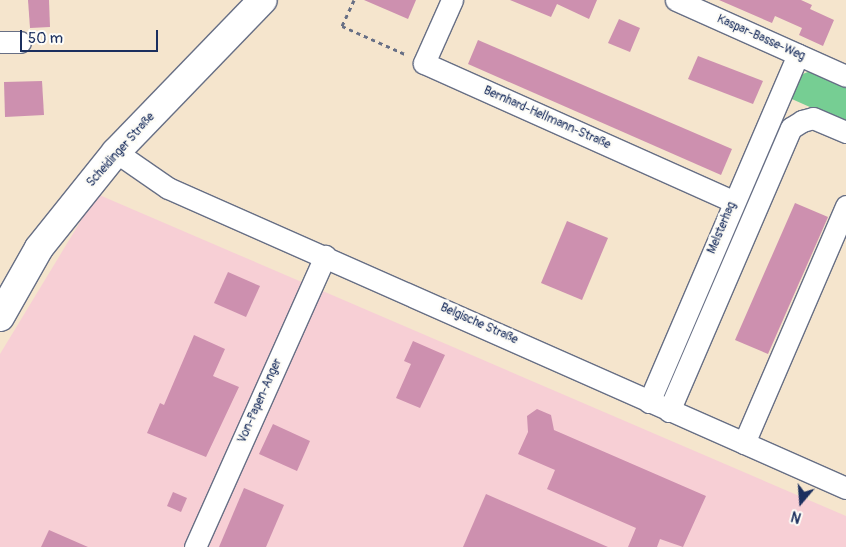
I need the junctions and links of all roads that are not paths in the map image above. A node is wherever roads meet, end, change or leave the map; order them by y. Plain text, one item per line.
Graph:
1 (263, 0) edge
2 (452, 0) edge
3 (676, 0) edge
4 (798, 55) junction
5 (846, 76) edge
6 (846, 132) edge
7 (116, 152) junction
8 (733, 201) junction
9 (846, 206) edge
10 (325, 256) junction
11 (0, 317) edge
12 (649, 402) junction
13 (669, 410) junction
14 (744, 443) junction
15 (846, 488) edge
16 (195, 547) edge

1 - 7 main road, Scheidinger Straße
2 - 8 street, Bernhard-Hellmann-Straße
3 - 4 street, Kaspar-Basse-Weg
4 - 5 street, Kaspar-Basse-Weg
4 - 8 street, Melsterhag
6 - 13 street
7 - 10 street, Belgische Straße
7 - 11 main road, Scheidinger Straße
8 - 12 street, Melsterhag
9 - 14 street
10 - 12 street, Belgische Straße
10 - 16 street, Von-Papen-Anger
12 - 13 street, Belgische Straße
13 - 14 street, Belgische Straße
14 - 15 street, Belgische Straße

